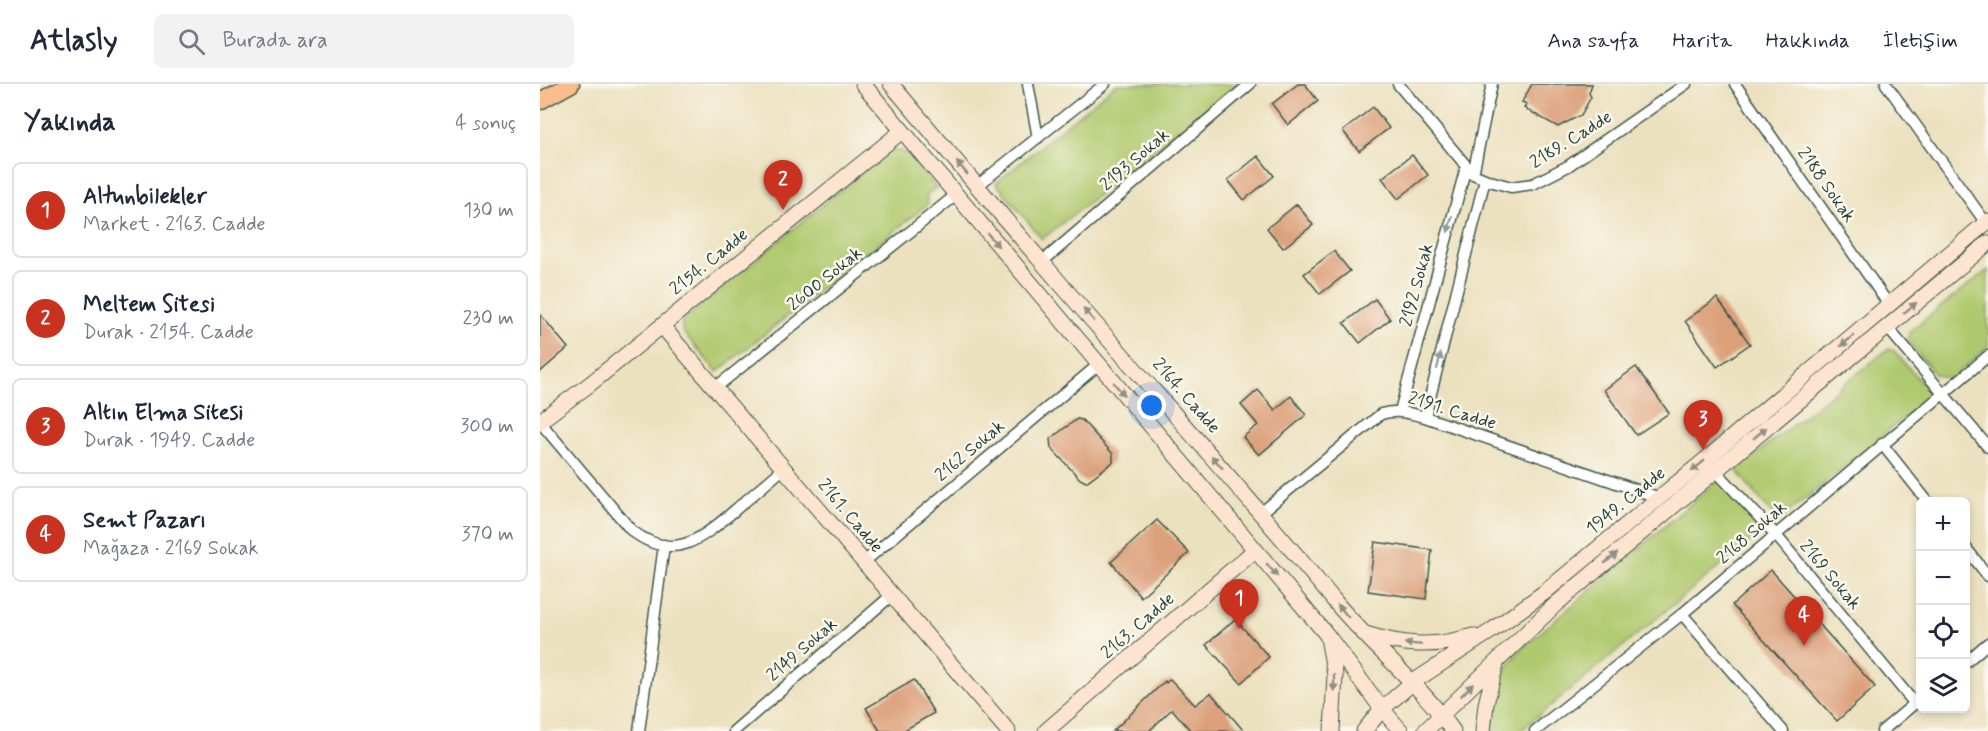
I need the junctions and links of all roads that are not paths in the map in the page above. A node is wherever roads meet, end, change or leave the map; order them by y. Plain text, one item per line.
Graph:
1 (571, 84) edge
2 (863, 84) edge
3 (891, 84) edge
4 (1028, 84) edge
5 (1105, 84) edge
6 (1250, 84) edge
7 (1398, 84) edge
8 (1492, 84) edge
9 (1686, 84) edge
10 (1735, 84) edge
11 (1886, 84) edge
12 (540, 101) edge
13 (902, 131) junction
14 (1038, 138) junction
15 (1469, 170) junction
16 (1485, 179) junction
17 (977, 186) junction
18 (956, 195) junction
19 (1987, 222) edge
20 (1988, 243) edge
21 (1042, 262) junction
22 (1889, 305) junction
23 (662, 326) junction
24 (1887, 327) junction
25 (1988, 356) edge
26 (1098, 365) junction
27 (715, 388) junction
28 (1943, 396) junction
29 (1400, 411) junction
30 (1425, 417) junction
31 (540, 422) edge
32 (1882, 444) junction
33 (1988, 447) edge
34 (784, 468) junction
35 (1716, 471) junction
36 (1925, 497) edge
37 (1660, 498) junction
38 (1262, 512) junction
39 (1775, 534) junction
40 (664, 545) junction
41 (1255, 550) junction
42 (1967, 551) edge
43 (864, 562) junction
44 (1988, 576) edge
45 (891, 595) junction
46 (1682, 615) junction
47 (1491, 631) junction
48 (1361, 633) junction
49 (1327, 635) junction
50 (1988, 643) edge
51 (1969, 659) edge
52 (1497, 661) junction
53 (1413, 682) junction
54 (1916, 699) edge
55 (1916, 703) edge
56 (1382, 710) junction
57 (1442, 715) junction
58 (639, 731) edge
59 (734, 731) edge
60 (1008, 731) edge
61 (1046, 731) edge
62 (1332, 731) edge
63 (1364, 731) edge
64 (1401, 731) edge
65 (1425, 731) edge
66 (1454, 731) edge
67 (1483, 731) edge
68 (1535, 731) edge
69 (1783, 731) edge
70 (1882, 731) edge

1 - 12 main road
2 - 13 street
17 -> 3 street, 2164. Cadde
4 - 14 street
5 - 14 street
6 - 21 street, 2193 Sokak
7 - 15 street, 2189. Cadde
8 - 15 street, 2192 Sokak
9 - 16 street, 2189. Cadde
10 - 22 street, 2188 Sokak
11 - 19 street
13 - 18 street
13 - 23 street, 2154. Cadde
14 - 17 street
15 - 16 street, 2189. Cadde
15 -> 29 street, 2192 Sokak
30 -> 16 street
17 - 21 street, 2164. Cadde
18 -> 26 street
18 - 27 street, 2600 Sokak
19 - 22 street, 1949. Cadde
24 -> 20 street, 1949. Cadde
38 -> 21 street, 2164. Cadde
22 -> 37 street, 1949. Cadde
23 - 27 street, 2161. Cadde
23 - 31 street, 2154. Cadde
24 - 28 street
35 -> 24 street, 1949. Cadde
25 - 28 street, 2168 Sokak
26 -> 41 street
26 - 43 street, 2162 Sokak
27 - 34 street, 2161. Cadde
28 - 32 street, 2168 Sokak
28 - 33 street
29 - 30 street, 2191. Cadde
29 - 38 street, 2191. Cadde
30 - 37 street, 2191. Cadde
31 - 40 street
32 - 36 street
32 - 39 street, 2168 Sokak
34 - 40 street
34 - 43 street, 2161. Cadde
35 - 39 street, 2169 Sokak
52 -> 35 street, 1949. Cadde
37 - 47 street, 1949. Cadde
48 -> 38 street, 2164. Cadde
39 - 46 street, 2168 Sokak
39 - 54 street, 2169 Sokak
40 - 58 street
41 -> 49 street
41 - 61 street, 2163. Cadde
42 - 44 street
43 - 45 street, 2161. Cadde
45 - 59 street, 2149 Sokak
45 - 60 street, 2161. Cadde
46 - 68 street, 2168 Sokak
46 - 69 street
47 -> 48 street
47 - 53 street, 1949. Cadde
48 - 53 street, 2164. Cadde
49 - 56 street
49 -> 62 street
50 - 51 street
57 -> 52 street, 1949. Cadde
52 - 67 street
53 - 56 street, 1949. Cadde
53 - 57 street, 2164. Cadde
55 - 70 street
56 - 63 street, 1949. Cadde
56 - 64 street
57 - 65 street, 1949. Cadde
57 - 66 street, 2164. Cadde

